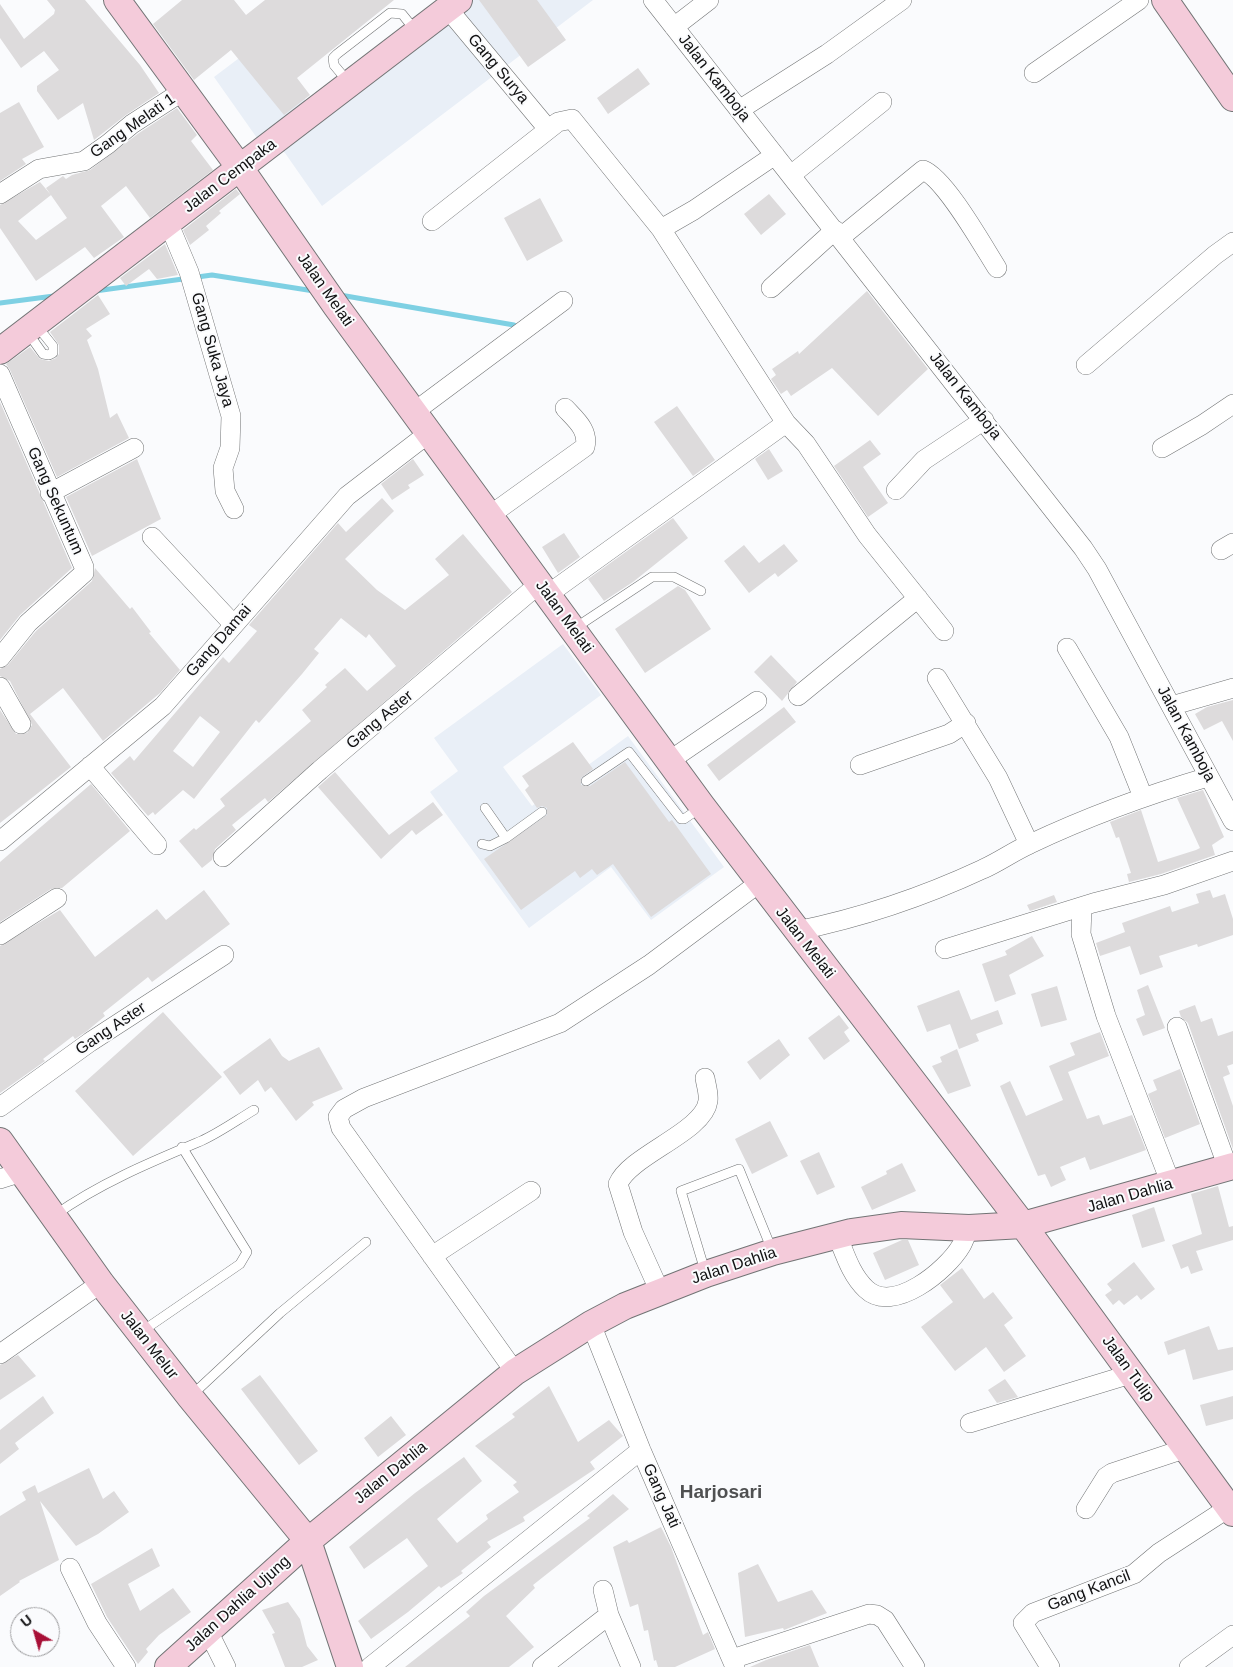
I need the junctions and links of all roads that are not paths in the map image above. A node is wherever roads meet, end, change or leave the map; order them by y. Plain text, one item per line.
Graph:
1 (117, 0) edge
2 (653, 0) edge
3 (709, 0) edge
4 (902, 0) edge
5 (1139, 0) edge
6 (1172, 2) edge
7 (454, 4) edge
8 (674, 27) junction
9 (1034, 73) dead end
10 (183, 91) junction
11 (1233, 98) edge
12 (882, 102) dead end
13 (739, 110) junction
14 (548, 129) junction
15 (775, 155) junction
16 (240, 168) junction
17 (791, 175) junction
18 (0, 194) edge
19 (432, 220) dead end
20 (168, 222) junction
21 (661, 228) junction
22 (838, 233) junction
23 (1233, 242) edge
24 (997, 268) dead end
25 (771, 288) dead end
26 (563, 301) dead end
27 (0, 351) edge
28 (1086, 365) dead end
29 (0, 374) edge
30 (1233, 404) edge
31 (565, 408) dead end
32 (414, 412) junction
33 (984, 420) junction
34 (786, 423) junction
35 (429, 433) junction
36 (134, 448) dead end
37 (1162, 448) dead end
38 (896, 490) dead end
39 (50, 493) junction
40 (234, 509) dead end
41 (490, 516) junction
42 (152, 537) dead end
43 (543, 589) junction
44 (701, 591) dead end
45 (918, 598) junction
46 (234, 625) junction
47 (573, 630) junction
48 (944, 631) dead end
49 (1067, 648) dead end
50 (0, 658) edge
51 (937, 678) dead end
52 (0, 687) edge
53 (1233, 688) edge
54 (798, 696) dead end
55 (757, 701) dead end
56 (1171, 706) junction
57 (966, 723) junction
58 (21, 724) dead end
59 (669, 761) junction
60 (860, 765) dead end
61 (90, 766) junction
62 (1208, 777) junction
63 (586, 781) dead end
64 (1144, 796) junction
65 (702, 806) junction
66 (485, 808) dead end
67 (542, 812) dead end
68 (1233, 821) edge
69 (506, 838) junction
70 (0, 841) edge
71 (482, 844) dead end
72 (1029, 844) junction
73 (157, 845) dead end
74 (223, 857) dead end
75 (1233, 861) edge
76 (759, 883) junction
77 (57, 898) dead end
78 (1082, 908) junction
79 (796, 930) junction
80 (0, 935) edge
81 (945, 949) dead end
82 (224, 955) dead end
83 (1177, 1027) dead end
84 (705, 1078) dead end
85 (0, 1107) edge
86 (254, 1110) dead end
87 (0, 1141) edge
88 (182, 1147) junction
89 (1230, 1167) edge
90 (11, 1175) edge
91 (1171, 1184) junction
92 (532, 1191) dead end
93 (55, 1216) junction
94 (1023, 1225) junction
95 (969, 1228) junction
96 (837, 1235) junction
97 (366, 1242) dead end
98 (773, 1252) junction
99 (432, 1256) junction
100 (706, 1274) junction
101 (101, 1283) junction
102 (660, 1292) junction
103 (591, 1324) junction
104 (140, 1332) junction
105 (0, 1354) edge
106 (515, 1372) junction
107 (1131, 1374) junction
108 (190, 1397) junction
109 (970, 1423) dead end
110 (1187, 1448) junction
111 (641, 1450) junction
112 (1232, 1508) edge
113 (1086, 1509) dead end
114 (308, 1541) junction
115 (70, 1568) dead end
116 (603, 1590) dead end
117 (609, 1615) junction
118 (208, 1631) junction
119 (1233, 1636) edge
120 (734, 1663) edge
121 (126, 1667) edge
122 (168, 1667) edge
123 (226, 1667) edge
124 (350, 1667) edge
125 (370, 1667) edge
126 (542, 1667) edge
127 (631, 1667) edge
128 (916, 1667) edge
129 (1050, 1667) edge
130 (1189, 1667) edge

1 - 10 street, Jalan Melati
2 - 8 street, Jalan Kamboja
3 - 8 street
4 - 13 street
5 - 9 street
6 - 11 street
7 - 14 street, Gang Surya
7 - 16 street, Jalan Cempaka
8 - 13 street, Jalan Kamboja
10 - 16 street, Jalan Melati
10 - 18 street, Gang Melati 1
12 - 17 street
13 - 15 street, Jalan Kamboja
14 - 19 street
14 - 21 street
15 - 17 street, Jalan Kamboja
15 - 21 street
16 - 20 street, Jalan Cempaka
16 - 32 street, Jalan Melati
17 - 22 street, Jalan Kamboja
20 - 27 street, Jalan Cempaka
20 - 40 street, Gang Suka Jaya
21 - 34 street
22 - 24 street
22 - 25 street
22 - 33 street, Jalan Kamboja
23 - 28 street
26 - 32 street
29 - 39 street, Gang Sekuntum
30 - 37 street
31 - 41 street
32 - 35 street, Jalan Melati
33 - 38 street
33 - 56 street, Jalan Kamboja
34 - 43 street, Gang Aster
34 - 45 street
35 - 41 street, Jalan Melati
35 - 46 street, Gang Damai
36 - 39 street
39 - 50 street, Gang Sekuntum
41 - 43 street, Jalan Melati
42 - 46 street
43 - 47 street, Jalan Melati
43 - 74 street, Gang Aster
44 - 47 lane
45 - 48 street
45 - 54 street
46 - 61 street, Gang Damai
47 - 59 street, Jalan Melati
49 - 64 street
51 - 57 street
52 - 58 street
53 - 56 street
55 - 59 street
56 - 62 street, Jalan Kamboja
57 - 60 street
57 - 72 street
59 - 65 street, Jalan Melati
61 - 70 street, Gang Damai
61 - 73 street
62 - 64 street
62 - 68 street, Jalan Kamboja
63 - 65 lane
64 - 72 street
65 - 76 street, Jalan Melati
66 - 69 lane
67 - 69 lane
69 - 71 lane
72 - 79 street
75 - 78 street
76 - 79 street, Jalan Melati
76 - 99 street
77 - 80 street
78 - 81 street
78 - 91 street
79 - 94 street, Jalan Melati
82 - 85 street, Gang Aster
83 - 89 street
84 - 102 street
86 - 88 lane
87 - 90 street, Jalan Melur
88 - 93 lane
88 - 104 lane
89 - 91 street, Jalan Dahlia
90 - 93 street, Jalan Melur
91 - 94 street, Jalan Dahlia
92 - 99 street
93 - 101 street, Jalan Melur
94 - 95 street, Jalan Dahlia
94 - 107 street, Jalan Tulip
95 - 96 street, Jalan Dahlia
95 - 96 street
96 - 98 street, Jalan Dahlia
97 - 108 lane
98 - 100 street, Jalan Dahlia
98 - 100 lane
99 - 106 street
100 - 102 street, Jalan Dahlia
101 - 104 street, Jalan Melur
101 - 105 street
102 - 103 street, Jalan Dahlia
103 - 106 street, Jalan Dahlia
103 - 111 street, Gang Jati
104 - 108 street, Jalan Melur
106 - 114 street, Jalan Dahlia
107 - 109 street
107 - 110 street, Jalan Tulip
108 - 114 street, Jalan Melur
110 - 112 street, Jalan Tulip
110 - 113 street
111 - 120 street, Gang Jati
111 - 125 street
112 - 129 street, Gang Kancil
114 - 118 street, Jalan Dahlia Ujung
114 - 124 street
115 - 121 street
116 - 117 street
117 - 126 street
117 - 127 street
118 - 122 street, Jalan Dahlia Ujung
118 - 123 street
119 - 130 street
120 - 128 street

